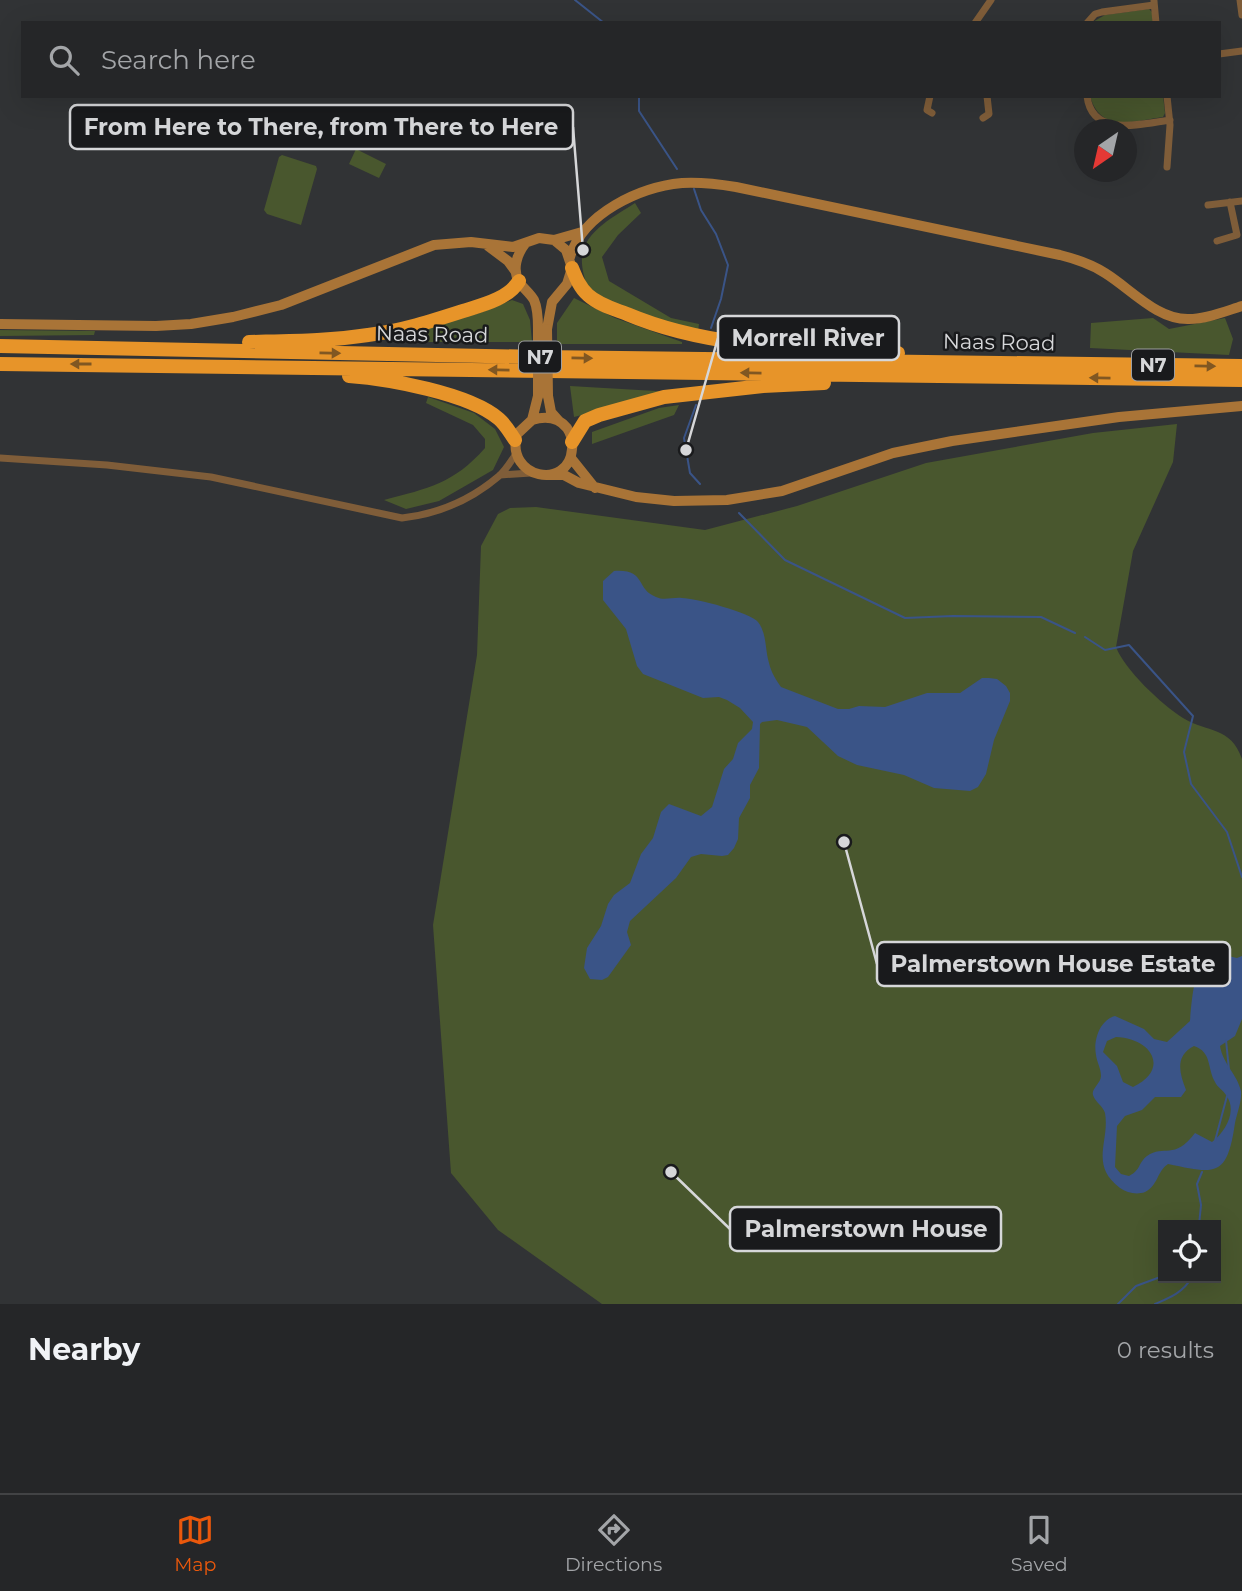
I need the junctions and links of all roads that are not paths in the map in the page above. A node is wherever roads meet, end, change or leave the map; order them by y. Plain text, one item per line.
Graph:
1 (991, 0) edge
2 (1240, 0) edge
3 (1154, 2) edge
4 (1242, 15) edge
5 (976, 21) edge
6 (1089, 21) edge
7 (1157, 21) edge
8 (1242, 51) edge
9 (1221, 54) edge
10 (929, 98) edge
11 (987, 98) edge
12 (1088, 98) edge
13 (1167, 98) edge
14 (932, 113) dead end
15 (983, 118) dead end
16 (1170, 120) junction
17 (1167, 167) dead end
18 (1242, 201) edge
19 (1230, 202) junction
20 (1208, 205) dead end
21 (582, 232) junction
22 (554, 240) junction
23 (1217, 241) dead end
24 (486, 244) junction
25 (525, 244) junction
26 (571, 262) junction
27 (521, 281) junction
28 (558, 293) junction
29 (1242, 306) edge
30 (0, 324) edge
31 (543, 329) junction
32 (0, 346) edge
33 (17, 346) junction
34 (0, 364) edge
35 (149, 365) junction
36 (1242, 366) edge
37 (1064, 371) junction
38 (1242, 380) edge
39 (543, 396) junction
40 (1242, 405) edge
41 (532, 420) junction
42 (559, 421) junction
43 (572, 442) junction
44 (516, 447) junction
45 (0, 458) edge
46 (571, 458) junction
47 (532, 472) junction
48 (500, 475) junction
49 (551, 475) junction
50 (595, 488) junction

1 - 5 street
2 - 4 street
3 - 6 street
3 - 7 street
8 - 9 street
10 - 14 street
11 - 15 street
12 - 16 street
13 - 16 street
16 - 17 street
18 - 19 street
19 - 20 street
19 - 23 street
21 - 22 street
21 - 26 street
21 - 29 street
22 - 25 street
22 - 26 street
24 - 25 street
24 - 27 street
24 - 30 street
25 - 27 street
26 - 28 street
26 - 37 highway, N7
27 - 28 street
27 - 31 street
27 - 33 highway, N7
28 - 31 street
31 - 39 street, bridge
32 - 33 highway, Naas Road / N7
33 -> 37 highway, Naas Road / N7
35 -> 34 highway, Naas Road / N7
37 -> 35 highway, Naas Road / N7
35 - 44 highway, N7
37 -> 36 highway, Naas Road / N7
38 -> 37 highway, Naas Road / N7
37 - 43 highway, N7
39 - 41 street
39 - 42 street
40 - 50 street
41 - 42 street
41 - 44 street
42 - 43 street
43 - 46 street
44 - 47 street
44 - 48 street
45 - 48 street
46 - 49 street
46 - 50 street
47 - 48 street
47 - 49 street
49 - 50 street

